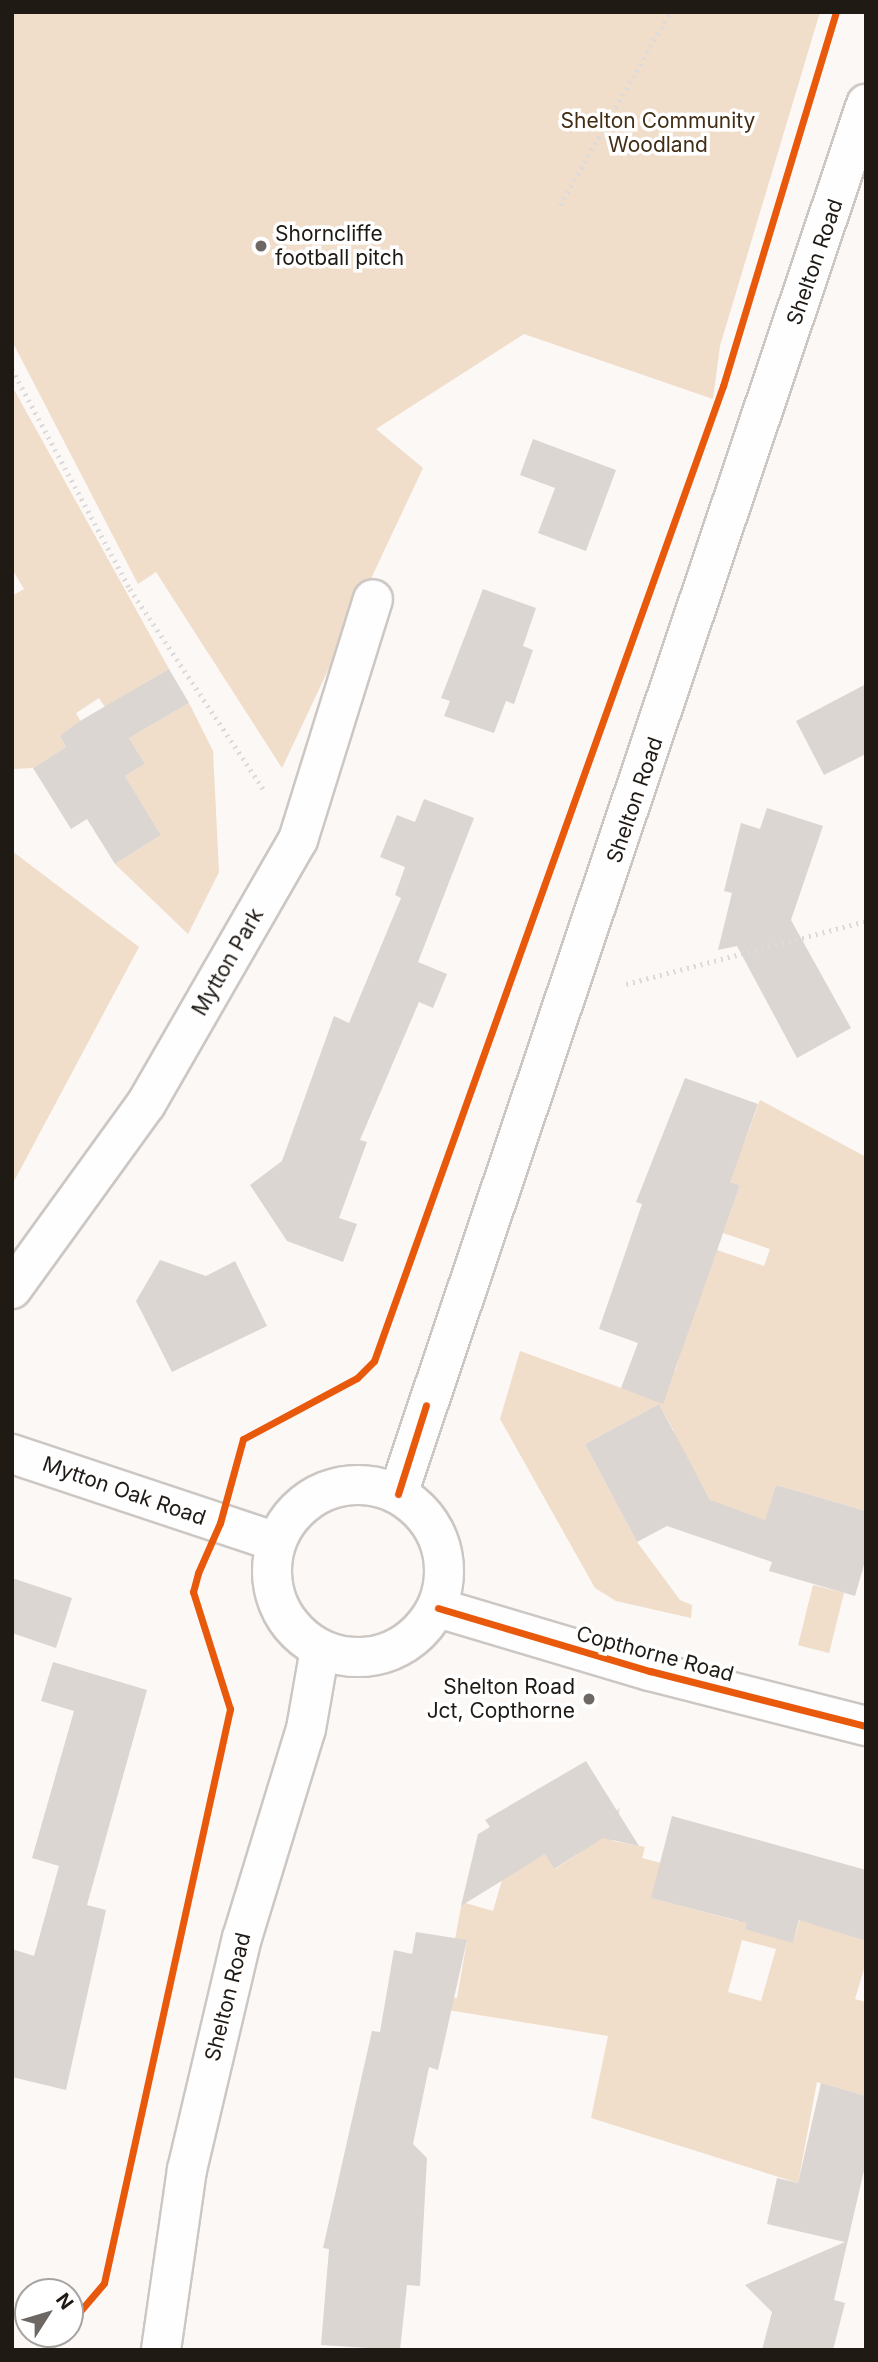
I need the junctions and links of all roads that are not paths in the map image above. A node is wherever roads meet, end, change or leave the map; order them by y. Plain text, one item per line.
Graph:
1 (866, 104) edge
2 (373, 599) dead end
3 (12, 1289) edge
4 (12, 1454) edge
5 (398, 1494) junction
6 (276, 1542) junction
7 (438, 1608) junction
8 (320, 1649) junction
9 (866, 1726) edge
10 (161, 2350) edge

1 - 5 main road, Shelton Road
2 - 3 main road, Mytton Park
4 - 6 main road, Mytton Oak Road
5 - 6 main road
5 - 7 main road
6 - 8 main road
7 - 8 main road
7 - 9 main road, Copthorne Road
8 - 10 main road, Shelton Road

